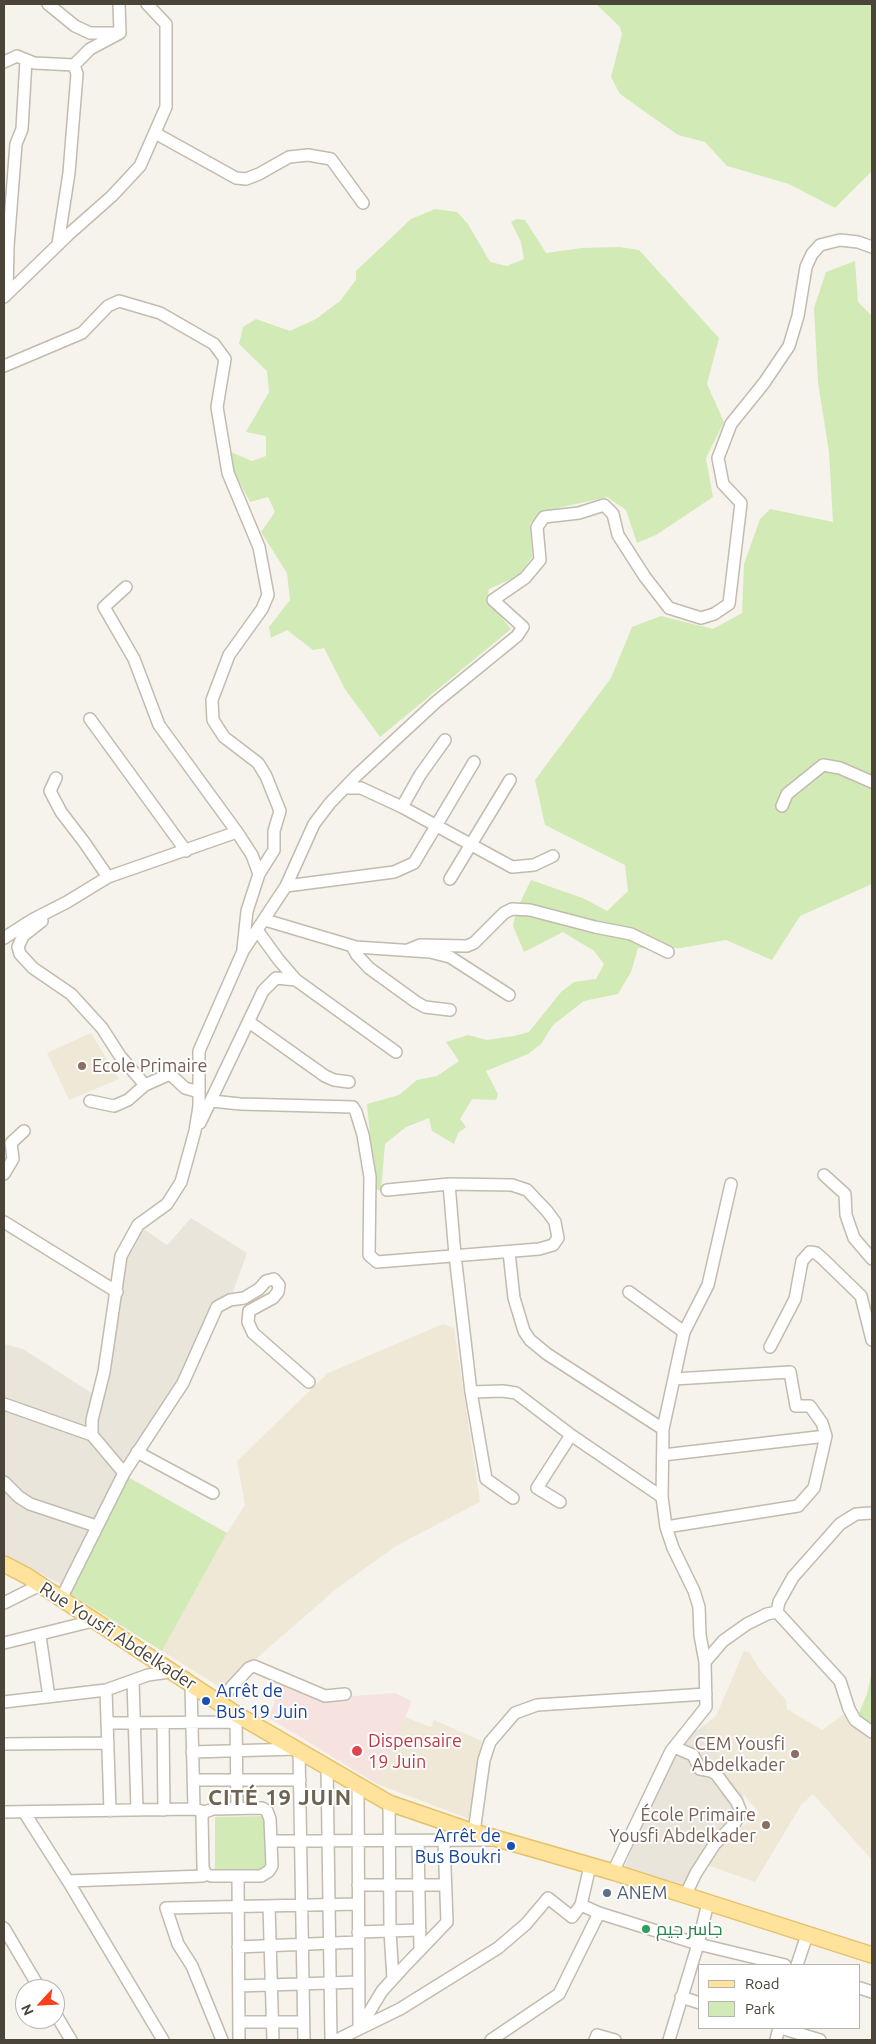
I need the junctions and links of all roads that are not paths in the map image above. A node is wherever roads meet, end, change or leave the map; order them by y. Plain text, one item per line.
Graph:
1 (48, 4) edge
2 (119, 4) edge
3 (148, 4) edge
4 (120, 34) junction
5 (26, 60) junction
6 (4, 62) edge
7 (74, 65) junction
8 (154, 133) junction
9 (363, 203) dead end
10 (58, 244) junction
11 (872, 247) edge
12 (5, 295) edge
13 (4, 366) edge
14 (126, 587) dead end
15 (90, 719) dead end
16 (445, 740) dead end
17 (474, 762) dead end
18 (56, 778) dead end
19 (510, 780) dead end
20 (872, 782) edge
21 (346, 788) junction
22 (782, 806) dead end
23 (402, 807) junction
24 (436, 825) junction
25 (237, 832) junction
26 (471, 844) junction
27 (186, 851) junction
28 (552, 856) dead end
29 (259, 874) junction
30 (108, 877) junction
31 (450, 879) dead end
32 (286, 886) junction
33 (61, 906) junction
34 (265, 920) junction
35 (257, 930) junction
36 (4, 938) edge
37 (352, 946) junction
38 (408, 950) junction
39 (243, 951) junction
40 (668, 952) dead end
41 (296, 980) junction
42 (509, 995) dead end
43 (450, 1010) dead end
44 (249, 1022) junction
45 (396, 1052) dead end
46 (349, 1082) dead end
47 (145, 1085) junction
48 (199, 1092) junction
49 (90, 1101) dead end
50 (212, 1101) junction
51 (24, 1131) dead end
52 (195, 1131) junction
53 (4, 1174) edge
54 (824, 1175) dead end
55 (449, 1184) junction
56 (731, 1184) dead end
57 (387, 1190) dead end
58 (5, 1224) edge
59 (509, 1252) junction
60 (455, 1255) junction
61 (872, 1259) edge
62 (117, 1292) junction
63 (629, 1292) dead end
64 (684, 1332) junction
65 (872, 1340) edge
66 (770, 1347) dead end
67 (674, 1379) junction
68 (309, 1382) dead end
69 (471, 1392) junction
70 (4, 1404) edge
71 (663, 1429) junction
72 (92, 1435) junction
73 (571, 1435) junction
74 (826, 1436) junction
75 (137, 1452) junction
76 (662, 1454) junction
77 (124, 1473) junction
78 (4, 1482) edge
79 (214, 1493) dead end
80 (513, 1498) dead end
81 (662, 1498) junction
82 (560, 1502) dead end
83 (872, 1513) edge
84 (96, 1526) junction
85 (666, 1527) junction
86 (4, 1564) edge
87 (40, 1585) junction
88 (61, 1599) junction
89 (4, 1603) edge
90 (777, 1612) junction
91 (94, 1621) junction
92 (40, 1636) junction
93 (4, 1643) edge
94 (705, 1662) junction
95 (169, 1672) junction
96 (133, 1681) junction
97 (191, 1685) junction
98 (106, 1690) junction
99 (345, 1694) dead end
100 (706, 1694) junction
101 (49, 1697) junction
102 (4, 1702) edge
103 (217, 1703) junction
104 (236, 1718) junction
105 (192, 1722) junction
106 (107, 1723) junction
107 (135, 1723) junction
108 (163, 1723) junction
109 (872, 1732) edge
110 (108, 1743) junction
111 (4, 1744) edge
112 (674, 1747) junction
113 (298, 1750) junction
114 (236, 1751) junction
115 (192, 1752) junction
116 (327, 1766) junction
117 (193, 1780) junction
118 (237, 1780) junction
119 (300, 1780) junction
120 (358, 1785) junction
121 (389, 1803) junction
122 (237, 1808) junction
123 (137, 1810) junction
124 (164, 1810) junction
125 (199, 1810) junction
126 (110, 1811) junction
127 (4, 1812) edge
128 (24, 1812) junction
129 (474, 1832) junction
130 (502, 1840) junction
131 (272, 1841) junction
132 (301, 1841) junction
133 (328, 1841) junction
134 (358, 1841) junction
135 (388, 1841) junction
136 (418, 1841) junction
137 (444, 1841) junction
138 (590, 1866) junction
139 (613, 1872) junction
140 (206, 1874) junction
141 (238, 1876) junction
142 (68, 1881) junction
143 (358, 1885) junction
144 (389, 1886) junction
145 (419, 1886) junction
146 (445, 1886) junction
147 (685, 1896) junction
148 (708, 1903) junction
149 (329, 1904) junction
150 (358, 1904) junction
151 (581, 1904) junction
152 (302, 1905) junction
153 (269, 1906) junction
154 (238, 1907) junction
155 (599, 1913) junction
156 (4, 1928) edge
157 (420, 1930) junction
158 (390, 1931) junction
159 (807, 1935) junction
160 (358, 1937) junction
161 (330, 1943) junction
162 (302, 1944) junction
163 (698, 1944) junction
164 (270, 1946) junction
165 (238, 1947) junction
166 (420, 1949) junction
167 (872, 1955) edge
168 (781, 1964) edge
169 (797, 1964) edge
170 (34, 1979) edge
171 (393, 1979) junction
172 (330, 1982) junction
173 (358, 1982) junction
174 (303, 1983) junction
175 (271, 1984) junction
176 (238, 1986) junction
177 (681, 1997) junction
178 (698, 2002) edge
179 (239, 2022) junction
180 (272, 2022) junction
181 (304, 2022) junction
182 (64, 2029) edge
183 (359, 2029) junction
184 (783, 2029) edge
185 (71, 2040) edge
186 (163, 2040) edge
187 (222, 2040) edge
188 (239, 2040) edge
189 (273, 2040) edge
190 (304, 2040) edge
191 (331, 2040) edge
192 (337, 2040) edge
193 (491, 2040) edge
194 (596, 2040) edge
195 (615, 2040) edge
196 (669, 2040) edge
197 (820, 2040) edge

1 - 4 street
2 - 4 street
3 - 8 street
4 - 7 street
5 - 6 street
5 - 7 street
5 - 12 street
7 - 10 street
8 - 9 street
8 - 10 street
10 - 12 street
11 - 21 street
13 - 29 street
14 - 25 street
15 - 27 street
16 - 23 street
17 - 24 street
18 - 30 street
19 - 26 street
20 - 22 street
21 - 23 street
21 - 32 street
23 - 24 street
24 - 26 street
24 - 32 street
25 - 27 street
25 - 29 street
26 - 28 street
26 - 31 street
27 - 30 street
29 - 39 street
30 - 33 street
32 - 34 street
33 - 36 street
33 - 47 street
34 - 35 street
34 - 37 street
35 - 39 street
35 - 41 street
37 - 38 street
37 - 43 street
38 - 40 street
38 - 42 street
39 - 48 street
41 - 44 street
41 - 45 street
44 - 46 street
44 - 50 street
47 - 48 street
47 - 49 street
48 - 52 street
50 - 52 street
50 - 60 street
51 - 53 street
52 - 62 street
54 - 61 street
55 - 57 street
55 - 59 street
55 - 60 street
56 - 64 street
58 - 62 street
59 - 60 street
59 - 71 street
60 - 69 street
62 - 72 street
63 - 64 street
64 - 67 street
65 - 66 street
67 - 71 street
67 - 74 street
68 - 75 street
69 - 73 street
69 - 80 street
70 - 72 street
71 - 76 street
72 - 77 street
73 - 81 street
73 - 82 street
74 - 76 street
74 - 85 street
75 - 77 street
75 - 79 street
76 - 81 street
77 - 84 street
78 - 84 street
81 - 85 street
83 - 90 street
84 - 88 street
85 - 94 street
86 - 87 main road, Rue Yousfi Abdelkader
87 - 88 main road, Rue Yousfi Abdelkader
87 - 89 street
88 - 91 main road, Rue Yousfi Abdelkader
90 - 94 street
90 - 109 street
91 - 92 street
91 - 95 main road, Rue Yousfi Abdelkader
92 - 93 street
92 - 101 street
94 - 100 street
95 - 96 street
95 - 97 main road, Rue Yousfi Abdelkader
96 - 98 street
96 - 107 street
97 - 103 main road, Rue Yousfi Abdelkader
97 - 105 street
98 - 101 street
98 - 106 street
99 - 103 street
100 - 112 street
100 - 129 street
101 - 102 street
103 - 104 main road, Rue Yousfi Abdelkader
104 - 105 street
104 - 113 main road, Rue Yousfi Abdelkader
104 - 114 street
105 - 108 street
105 - 115 street
106 - 107 street
106 - 110 street
107 - 108 street
107 - 123 street
108 - 124 street
110 - 111 street
110 - 126 street
112 - 139 street
112 - 147 street
113 - 114 street
113 - 116 main road, Rue Yousfi Abdelkader
113 - 119 street
114 - 115 street
114 - 118 street
115 - 117 street
116 - 120 main road, Rue Yousfi Abdelkader
116 - 133 street
117 - 118 street
117 - 125 street
118 - 119 street
118 - 122 street
119 - 132 street
120 - 121 main road, Rue Yousfi Abdelkader
120 - 134 street
121 - 129 main road, Rue Yousfi Abdelkader
121 - 135 street
122 - 125 street
122 - 131 street
123 - 124 street
123 - 126 street
124 - 125 street
125 - 140 street
126 - 128 street
127 - 128 street
128 - 142 street
129 - 130 main road, Rue Yousfi Abdelkader
130 - 137 street
130 - 138 main road, Rue Yousfi Abdelkader
131 - 132 street
131 - 141 street
132 - 133 street
132 - 152 street
133 - 134 street
133 - 149 street
134 - 135 street
134 - 143 street
135 - 136 street
135 - 144 street
136 - 137 street
136 - 145 street
137 - 146 street
138 - 139 main road, Rue Yousfi Abdelkader
138 - 151 street
139 - 147 main road, Rue Yousfi Abdelkader
140 - 141 street
140 - 142 street
141 - 154 street
142 - 186 street
143 - 144 street
143 - 150 street
144 - 145 street
144 - 158 street
145 - 146 street
145 - 157 street
146 - 166 street
147 - 148 main road, Rue Yousfi Abdelkader
148 - 159 main road, Rue Yousfi Abdelkader
148 - 163 street
149 - 150 street
149 - 152 street
149 - 161 street
150 - 160 street
151 - 155 street
151 - 183 street
152 - 153 street
152 - 162 street
153 - 154 street
153 - 164 street
154 - 165 street
154 - 187 street
155 - 163 street
155 - 193 street
156 - 170 street
157 - 158 street
157 - 166 street
158 - 160 street
158 - 171 street
159 - 167 main road, Rue Yousfi Abdelkader
159 - 169 street
160 - 161 street
160 - 173 street
161 - 162 street
161 - 172 street
162 - 164 street
162 - 174 street
163 - 168 street
163 - 177 street
164 - 165 street
164 - 175 street
165 - 176 street
166 - 171 street
171 - 183 street
172 - 173 street
172 - 174 street
172 - 191 street
173 - 183 street
174 - 175 street
174 - 181 street
175 - 176 street
175 - 180 street
176 - 179 street
177 - 178 street
177 - 196 street
179 - 180 street
179 - 188 street
180 - 181 street
180 - 189 street
181 - 190 street
182 - 185 street
183 - 192 street
184 - 197 street
194 - 195 street

